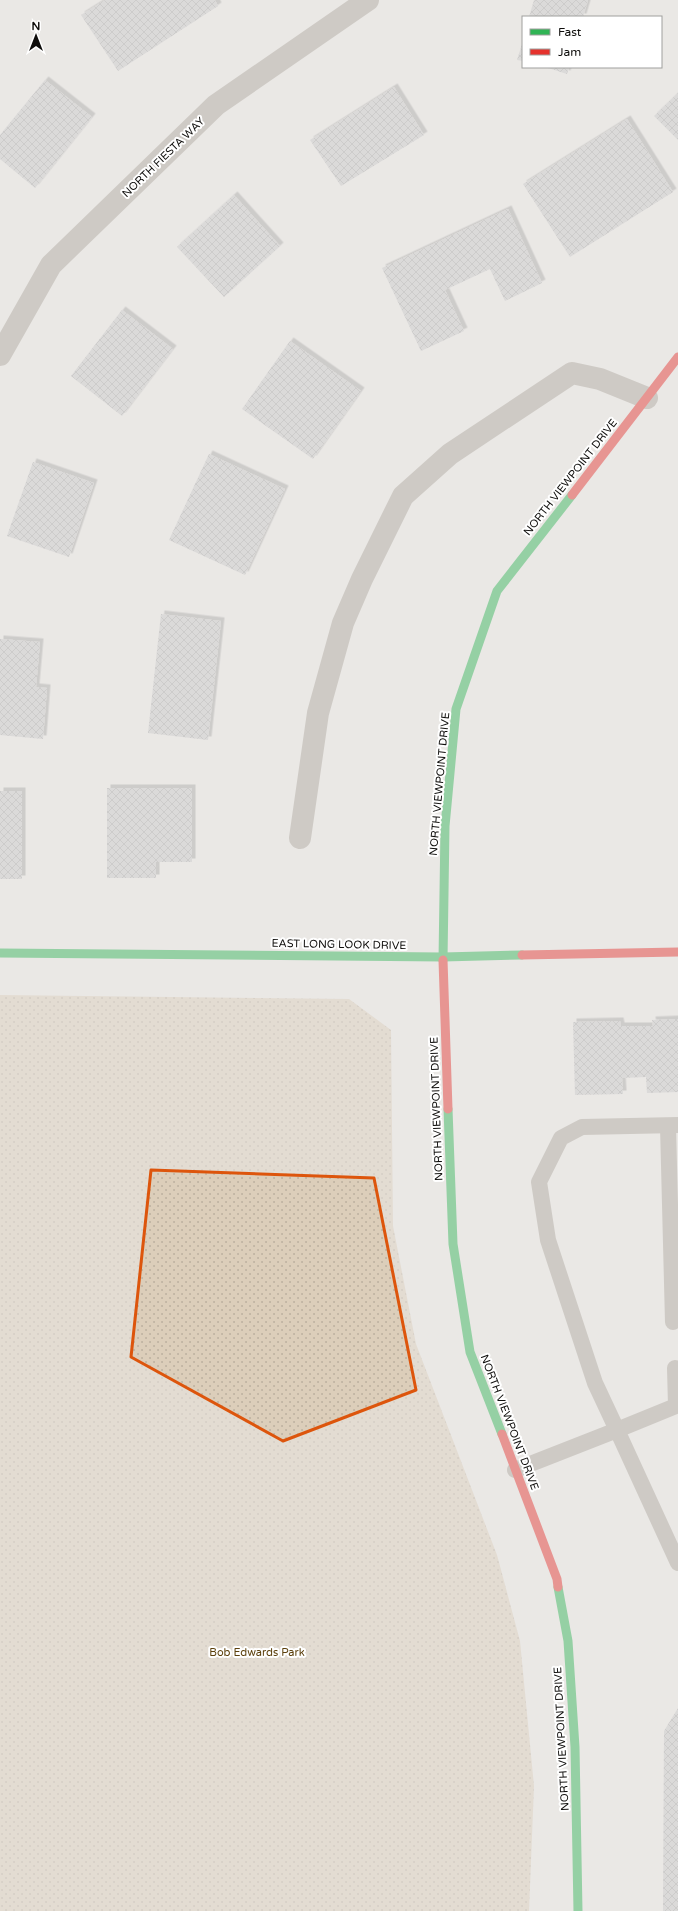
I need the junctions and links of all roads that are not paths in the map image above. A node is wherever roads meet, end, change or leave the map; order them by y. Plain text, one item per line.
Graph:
1 (368, 0) edge
2 (0, 355) edge
3 (678, 357) edge
4 (647, 398) junction
5 (300, 838) dead end
6 (678, 952) edge
7 (0, 953) edge
8 (443, 957) junction
9 (673, 1126) edge
10 (673, 1322) dead end
11 (675, 1368) dead end
12 (617, 1430) junction
13 (515, 1470) junction
14 (678, 1563) edge
15 (578, 1911) edge

1 - 2 street, NORTH FIESTA WAY
3 - 4 street, NORTH VIEWPOINT DRIVE
4 - 5 street
4 - 8 street, NORTH VIEWPOINT DRIVE
6 - 8 street, EAST LONG LOOK DRIVE
7 - 8 street, EAST LONG LOOK DRIVE
8 - 13 street, NORTH VIEWPOINT DRIVE
9 - 10 lane
9 - 12 lane
11 - 12 lane
12 - 13 lane
12 - 14 lane
13 - 15 street, NORTH VIEWPOINT DRIVE

